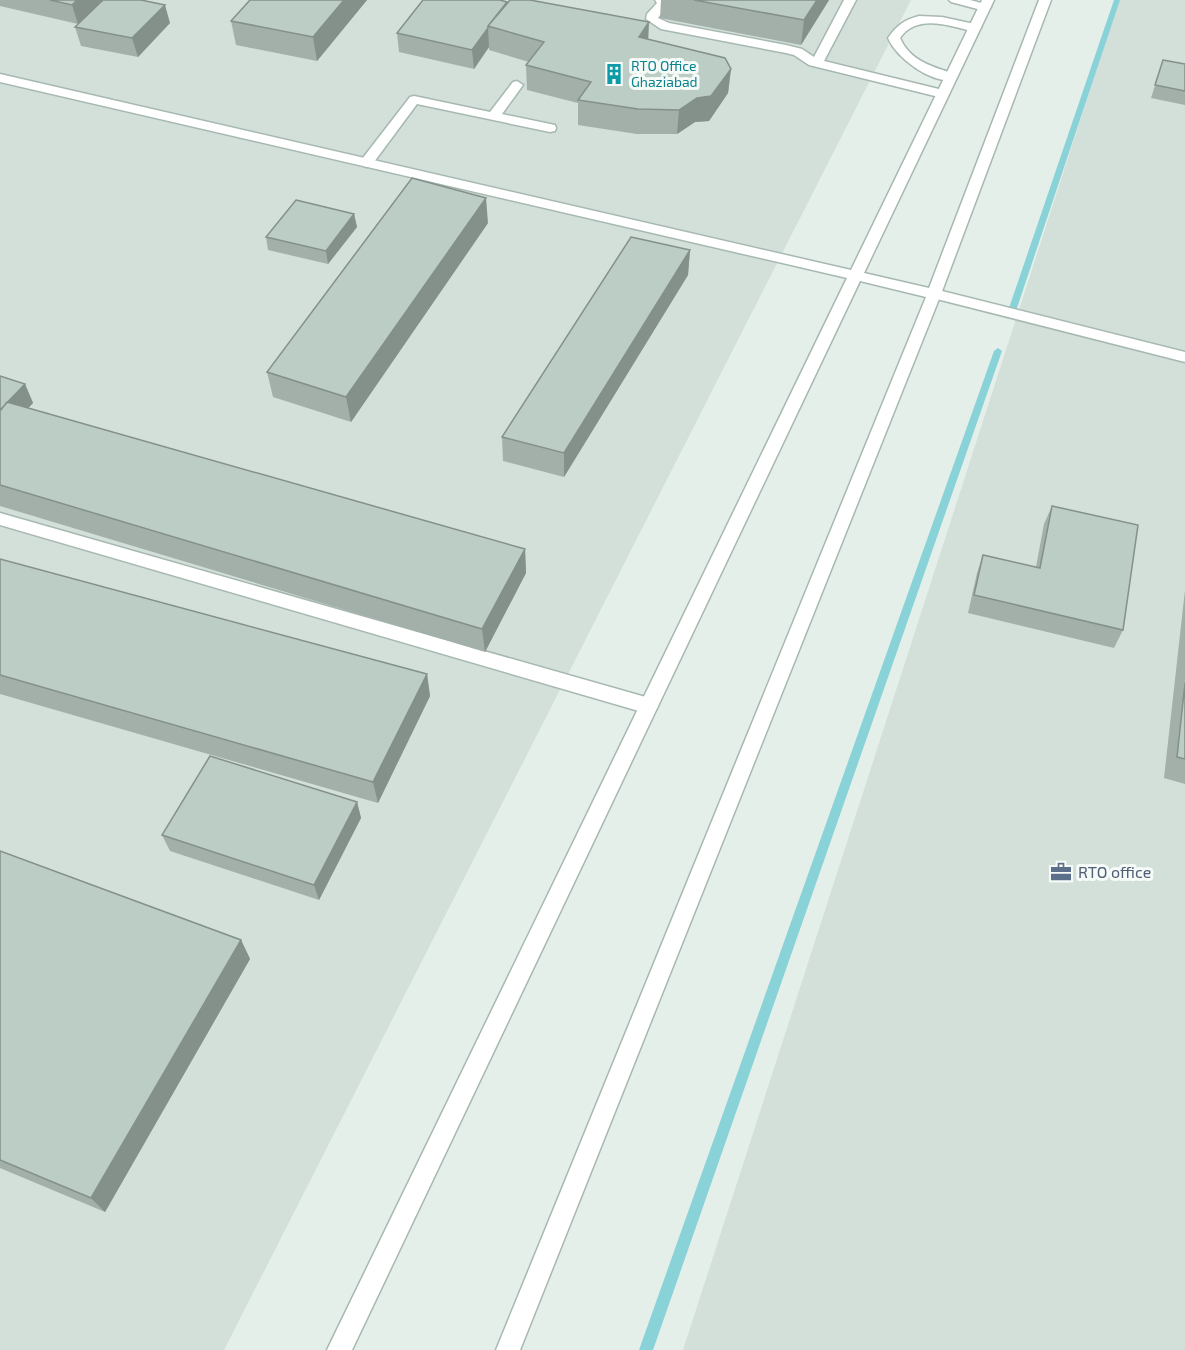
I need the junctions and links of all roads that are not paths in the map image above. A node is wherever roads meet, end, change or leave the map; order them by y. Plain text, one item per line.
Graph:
1 (661, 0) edge
2 (850, 0) edge
3 (955, 0) edge
4 (1045, 0) edge
5 (986, 3) edge
6 (975, 28) junction
7 (818, 63) junction
8 (951, 77) junction
9 (0, 78) edge
10 (517, 85) dead end
11 (943, 94) junction
12 (493, 117) junction
13 (550, 128) dead end
14 (366, 164) junction
15 (855, 277) junction
16 (934, 294) junction
17 (1185, 357) edge
18 (0, 519) edge
19 (649, 706) junction
20 (339, 1350) edge
21 (508, 1350) edge

1 - 7 street
2 - 7 street
3 - 5 street
4 - 16 street
5 - 6 street
6 - 8 street
6 - 8 street
7 - 11 street
8 - 11 street
9 - 14 street
10 - 12 street
11 - 15 street
12 - 13 street
12 - 14 street
14 - 15 street
15 - 16 street
15 - 19 street
16 - 17 street
16 - 21 street
18 - 19 street
19 - 20 street

